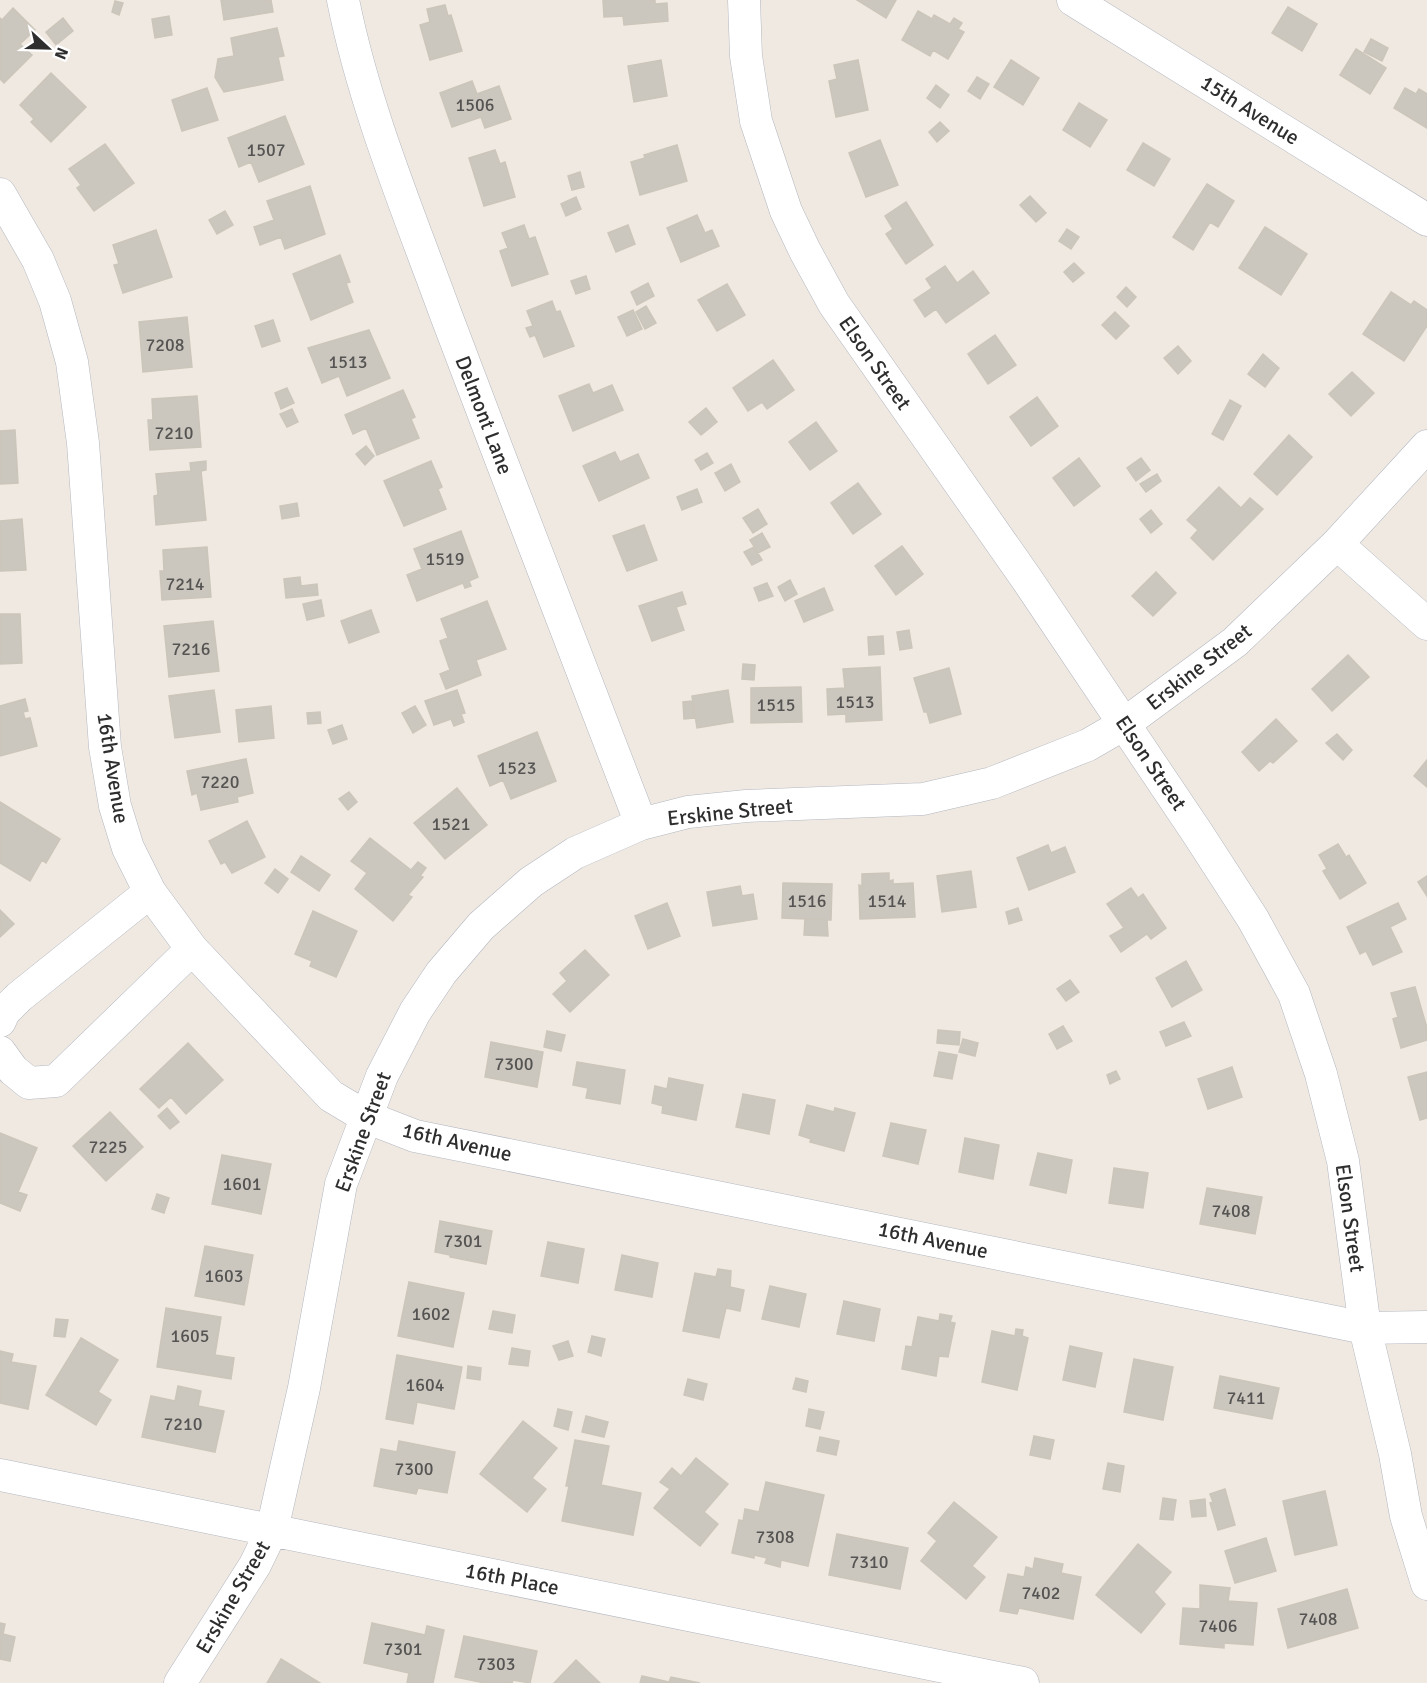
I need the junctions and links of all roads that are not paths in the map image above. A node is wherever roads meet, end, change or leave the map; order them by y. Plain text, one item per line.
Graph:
1 (343, 0) edge
2 (744, 0) edge
3 (1073, 0) edge
4 (0, 194) edge
5 (1427, 220) edge
6 (1427, 446) edge
7 (1337, 544) junction
8 (1427, 624) edge
9 (1125, 724) junction
10 (641, 824) junction
11 (150, 892) junction
12 (192, 949) junction
13 (0, 1021) edge
14 (0, 1052) edge
15 (366, 1117) junction
16 (1427, 1327) edge
17 (1365, 1328) junction
18 (0, 1475) edge
19 (272, 1530) junction
20 (1427, 1584) edge
21 (180, 1683) edge
22 (1023, 1683) edge

1 - 10 street, Delmont Lane
2 - 9 street, Elson Street
3 - 5 street, 15th Avenue
4 - 11 street, 16th Avenue
6 - 7 street, Erskine Street
7 - 8 street
7 - 9 street, Erskine Street
9 - 10 street, Erskine Street
9 - 17 street, Elson Street
10 - 15 street, Erskine Street
11 - 12 street, 16th Avenue
11 - 13 street
12 - 14 street
12 - 15 street, 16th Avenue
15 - 17 street, 16th Avenue
15 - 19 street, Erskine Street
16 - 17 street, 16th Avenue
17 - 20 street, Elson Street
18 - 19 street, 16th Place
19 - 21 street, Erskine Street
19 - 22 street, 16th Place

